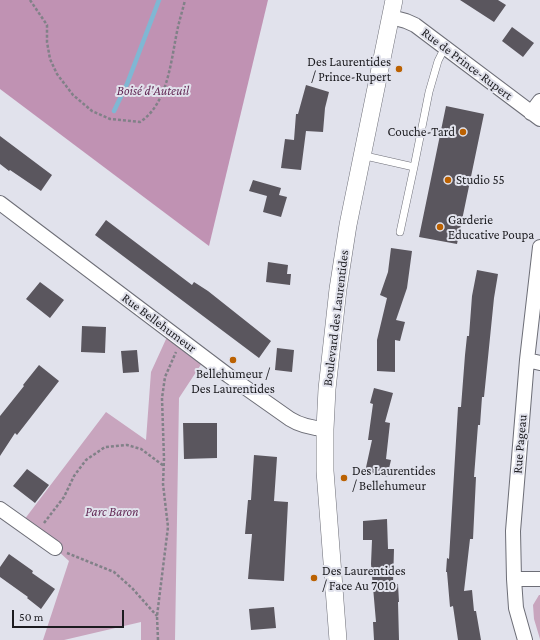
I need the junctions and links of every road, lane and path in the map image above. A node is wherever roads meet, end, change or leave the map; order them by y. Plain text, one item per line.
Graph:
1 (30, 0) edge
2 (185, 0) edge
3 (394, 0) edge
4 (391, 17) junction
5 (445, 47) junction
6 (540, 101) edge
7 (536, 116) edge
8 (361, 155) junction
9 (414, 167) junction
10 (0, 203) edge
11 (400, 232) dead end
12 (540, 246) edge
13 (181, 340) junction
14 (533, 361) edge
15 (325, 429) junction
16 (164, 466) junction
17 (0, 509) edge
18 (35, 534) junction
19 (55, 548) joint
20 (514, 579) junction
21 (540, 579) edge
22 (157, 616) junction
23 (158, 640) edge
24 (338, 640) edge
25 (525, 640) edge

1 - 2 path
3 - 4 street, Boulevard des Laurentides
4 - 5 street, Rue de Prince-Rupert
4 - 8 street, Boulevard des Laurentides
5 - 7 street, Rue de Prince-Rupert
5 - 9 lane
6 - 7 street
8 - 9 lane
8 - 15 street, Boulevard des Laurentides
9 - 11 lane
10 - 13 street, Rue Bellehumeur
12 - 14 street, Rue Pageau
13 - 15 street, Rue Bellehumeur
13 - 16 path
14 - 20 street, Rue Pageau
15 - 24 street, Boulevard des Laurentides
16 - 18 path
16 - 22 path
17 - 18 street
18 - 19 street
19 - 22 path
20 - 21 street
20 - 25 street, Rue Pageau
22 - 23 path

